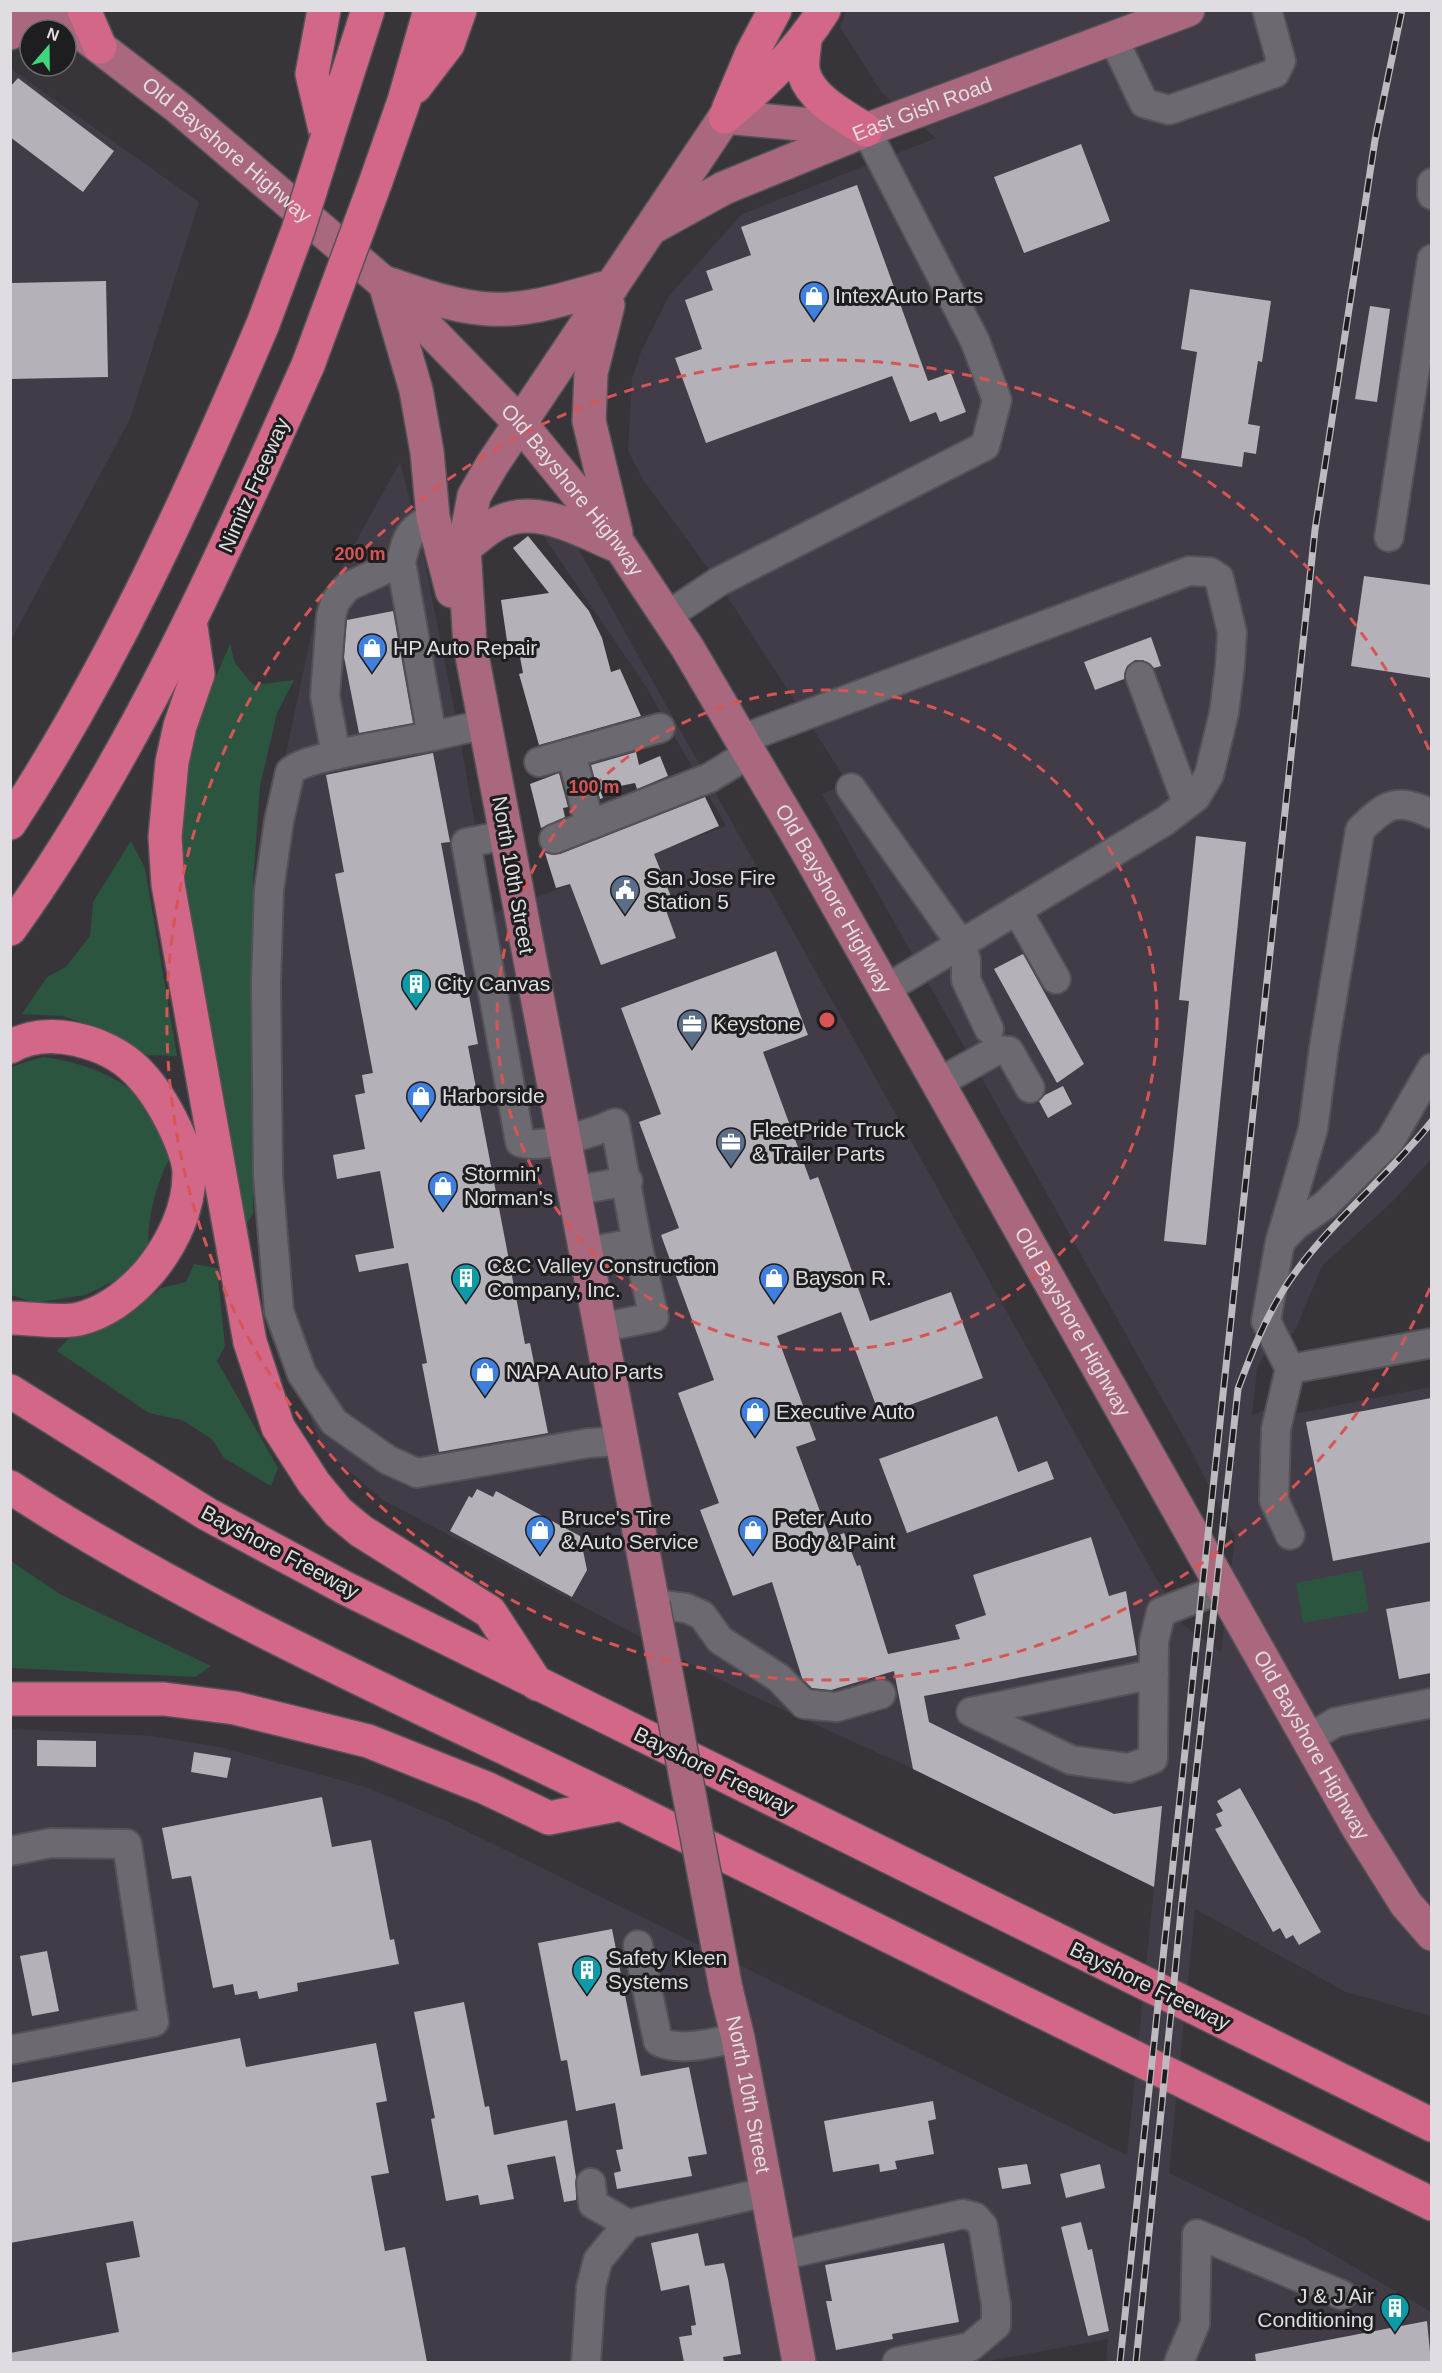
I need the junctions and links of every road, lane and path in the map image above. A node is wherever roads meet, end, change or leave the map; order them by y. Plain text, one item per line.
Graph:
1 (41, 10) edge
2 (51, 10) edge
3 (84, 10) edge
4 (324, 10) edge
5 (368, 10) edge
6 (430, 10) edge
7 (460, 10) edge
8 (775, 10) edge
9 (824, 10) edge
10 (1188, 10) edge
11 (1267, 10) edge
12 (10, 33) edge
13 (1113, 39) junction
14 (805, 41) junction
15 (100, 47) junction
16 (404, 101) junction
17 (725, 117) junction
18 (866, 130) junction
19 (327, 138) junction
20 (1431, 183) edge
21 (1431, 195) edge
22 (650, 229) junction
23 (1431, 259) edge
24 (384, 283) junction
25 (612, 286) junction
26 (520, 423) junction
27 (433, 517) junction
28 (1389, 537) dead end
29 (620, 546) junction
30 (464, 548) junction
31 (401, 562) junction
32 (667, 616) junction
33 (190, 621) junction
34 (470, 645) junction
35 (1140, 676) dead end
36 (486, 724) junction
37 (660, 728) dead end
38 (433, 736) junction
39 (746, 746) junction
40 (571, 753) junction
41 (336, 755) junction
42 (539, 762) dead end
43 (850, 788) dead end
44 (1188, 803) junction
45 (1431, 814) edge
46 (10, 824) edge
47 (590, 825) junction
48 (507, 835) junction
49 (554, 839) dead end
50 (1017, 910) junction
51 (10, 928) edge
52 (961, 944) junction
53 (1056, 979) dead end
54 (886, 989) junction
55 (989, 1029) dead end
56 (542, 1036) junction
57 (504, 1043) junction
58 (10, 1047) edge
59 (1431, 1068) edge
60 (938, 1083) junction
61 (1030, 1088) dead end
62 (562, 1139) junction
63 (628, 1181) junction
64 (573, 1191) junction
65 (1280, 1242) junction
66 (637, 1243) junction
67 (585, 1252) junction
68 (10, 1318) edge
69 (599, 1328) junction
70 (1431, 1343) edge
71 (1290, 1370) junction
72 (10, 1391) edge
73 (621, 1441) junction
74 (10, 1487) edge
75 (1290, 1534) dead end
76 (1223, 1588) junction
77 (653, 1604) junction
78 (1154, 1674) junction
79 (537, 1684) junction
80 (881, 1694) dead end
81 (10, 1699) edge
82 (1431, 1704) edge
83 (1308, 1739) junction
84 (621, 1804) junction
85 (10, 1851) edge
86 (1425, 1918) edge
87 (638, 1945) dead end
88 (738, 2038) junction
89 (10, 2050) edge
90 (1431, 2125) edge
91 (591, 2183) dead end
92 (766, 2192) junction
93 (1426, 2204) edge
94 (628, 2224) junction
95 (779, 2256) junction
96 (1342, 2295) dead end
97 (586, 2362) edge
98 (799, 2362) edge
99 (897, 2362) edge
100 (1179, 2362) edge

1 - 12 main road
2 - 15 main road, Old Bayshore Highway
3 - 15 highway
4 - 19 highway
5 - 19 highway
6 - 16 highway, Nimitz Freeway
7 - 16 highway
8 - 17 highway
9 - 14 highway
10 - 13 main road, East Gish Road
11 - 13 street
13 - 18 main road, East Gish Road
14 - 17 highway
14 - 18 highway
15 - 24 main road, Old Bayshore Highway
16 - 33 highway, Nimitz Freeway, bridge
17 - 18 main road, East Gish Road
17 - 22 main road
18 - 22 main road
18 - 32 street
19 - 46 highway, bridge
20 - 21 street
22 - 25 main road
23 - 28 street
24 - 25 main road
24 - 26 main road, Old Bayshore Highway
24 - 27 main road
25 - 26 main road
25 - 29 main road
26 - 29 main road, Old Bayshore Highway
26 - 30 main road, North 10th Street
27 - 31 street
27 - 34 main road
29 - 30 main road
29 - 32 main road, Old Bayshore Highway
30 - 34 main road, North 10th Street
31 - 38 street
31 - 41 street
32 - 39 main road, Old Bayshore Highway
33 - 51 highway, Nimitz Freeway
33 - 79 highway
34 - 36 main road, North 10th Street
35 - 44 street
36 - 38 street
36 - 48 main road, North 10th Street
37 - 40 street
38 - 41 street
39 - 44 street
39 - 47 street
39 - 54 main road, Old Bayshore Highway
40 - 42 street
40 - 47 street
41 - 73 street
43 - 52 street
44 - 50 street
45 - 65 street
47 - 49 street
48 - 56 main road, North 10th Street
48 - 57 street
50 - 52 street
50 - 53 street
52 - 54 street
52 - 55 street
54 - 60 main road, Old Bayshore Highway
56 - 57 street
56 - 62 main road, North 10th Street
57 - 62 street
58 - 68 highway
59 - 65 street
60 - 61 street
60 - 76 main road, Old Bayshore Highway
62 - 63 street
62 - 64 main road, North 10th Street
63 - 64 street
63 - 66 street
64 - 67 main road, North 10th Street
65 - 71 street
66 - 67 street
66 - 69 street
67 - 69 main road, North 10th Street
69 - 73 main road, North 10th Street
70 - 71 street
71 - 75 street
72 - 79 highway, Bayshore Freeway
73 - 77 main road, North 10th Street
74 - 84 highway
76 - 78 street
76 - 83 main road, Old Bayshore Highway
77 - 80 street
77 - 88 main road, North 10th Street, bridge
78 - 78 street
79 - 90 highway, Bayshore Freeway
81 - 84 highway
82 - 83 street
83 - 86 main road, Old Bayshore Highway
84 - 93 highway
85 - 89 street
87 - 88 street
88 - 92 main road, North 10th Street
91 - 94 street
92 - 94 street
92 - 95 main road, North 10th Street
94 - 97 street
95 - 98 main road, North 10th Street
95 - 99 street
96 - 100 street

